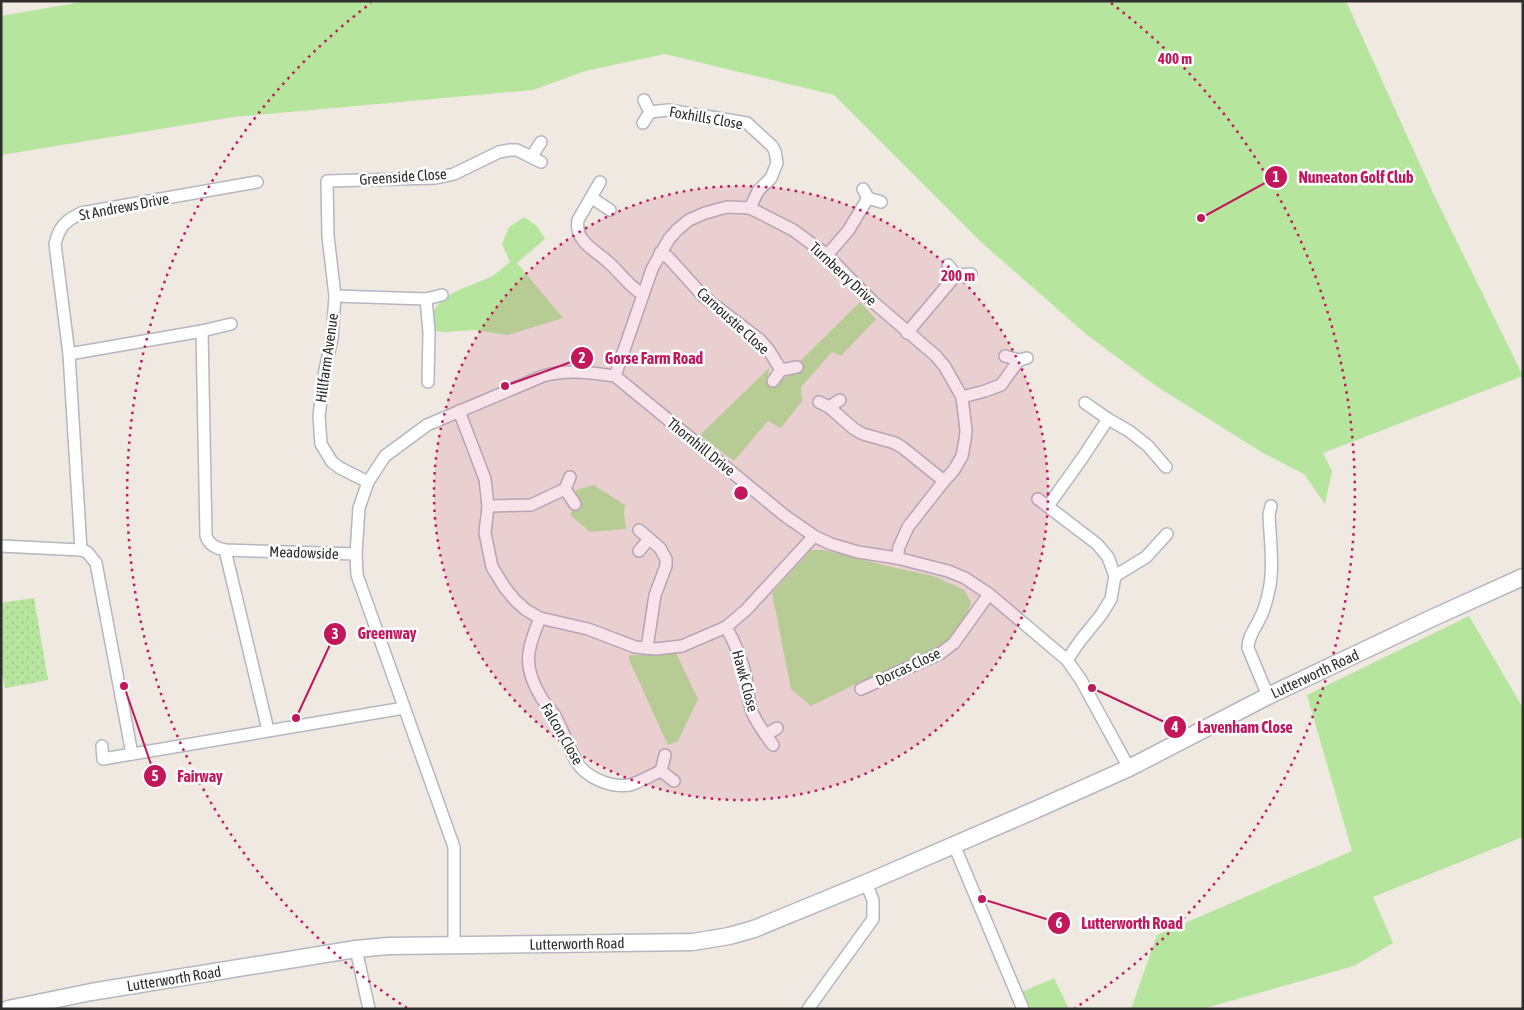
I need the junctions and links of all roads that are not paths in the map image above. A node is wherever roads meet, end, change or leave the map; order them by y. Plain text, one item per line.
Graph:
1 (644, 100) dead end
2 (650, 112) junction
3 (643, 123) dead end
4 (541, 142) dead end
5 (327, 181) joint
6 (257, 182) dead end
7 (600, 182) dead end
8 (592, 198) junction
9 (881, 202) dead end
10 (750, 208) junction
11 (610, 210) dead end
12 (660, 253) junction
13 (827, 255) junction
14 (971, 274) dead end
15 (642, 294) junction
16 (442, 295) dead end
17 (335, 296) junction
18 (426, 299) junction
19 (231, 324) dead end
20 (202, 331) junction
21 (907, 333) junction
22 (69, 354) junction
23 (1005, 356) dead end
24 (797, 367) dead end
25 (781, 370) junction
26 (615, 376) junction
27 (774, 381) dead end
28 (428, 382) dead end
29 (962, 397) junction
30 (840, 400) dead end
31 (1085, 403) dead end
32 (458, 411) junction
33 (1108, 419) junction
34 (1166, 467) dead end
35 (570, 476) dead end
36 (944, 480) junction
37 (368, 482) junction
38 (565, 489) junction
39 (1038, 499) dead end
40 (575, 504) dead end
41 (488, 506) junction
42 (1048, 506) junction
43 (1266, 511) dead end
44 (639, 530) dead end
45 (1167, 534) dead end
46 (814, 536) junction
47 (649, 539) junction
48 (1, 546) edge
49 (82, 550) junction
50 (225, 550) junction
51 (639, 551) dead end
52 (356, 554) junction
53 (897, 558) junction
54 (1115, 576) junction
55 (1523, 577) edge
56 (989, 594) junction
57 (540, 618) junction
58 (726, 627) junction
59 (647, 648) junction
60 (1067, 660) junction
61 (860, 689) dead end
62 (1268, 696) junction
63 (404, 708) junction
64 (777, 728) dead end
65 (268, 730) junction
66 (766, 735) junction
67 (773, 745) dead end
68 (102, 746) dead end
69 (132, 754) junction
70 (665, 755) dead end
71 (1129, 768) junction
72 (661, 771) junction
73 (674, 782) dead end
74 (954, 845) junction
75 (866, 883) junction
76 (454, 945) junction
77 (356, 949) junction
78 (8, 1009) edge
79 (369, 1009) edge
80 (808, 1009) edge
81 (1023, 1009) edge

1 - 2 street, Foxhills Close
2 - 3 street, Foxhills Close
2 - 10 street, Foxhills Close
4 - 5 street, Greenside Close
5 - 17 street, Hillfarm Avenue
6 - 22 street, St Andrews Drive
7 - 8 street
8 - 11 street
8 - 15 street
9 - 13 street
10 - 12 street, Turnberry Drive
10 - 13 street, Turnberry Drive
12 - 15 street, Turnberry Drive
12 - 25 street, Carnoustie Close
13 - 21 street, Turnberry Drive
14 - 21 street
15 - 26 street, Turnberry Drive
16 - 18 street
17 - 18 street
17 - 37 street, Hillfarm Avenue
18 - 28 street
19 - 20 street
20 - 22 street
20 - 50 street
21 - 29 street, Turnberry Drive
22 - 49 street
23 - 29 street
24 - 25 street
25 - 27 street
26 - 32 street
26 - 46 street, Thornhill Drive
29 - 36 street, Turnberry Drive
30 - 36 street
31 - 33 street
32 - 37 street
32 - 41 street
33 - 34 street
33 - 42 street
35 - 38 street
36 - 53 street, Turnberry Drive
37 - 52 street
38 - 40 street
38 - 41 street
39 - 42 street
41 - 57 street
42 - 54 street
43 - 62 street
44 - 47 street
45 - 54 street
46 - 53 street, Thornhill Drive
46 - 58 street
47 - 51 street
47 - 59 street
48 - 49 street
49 - 69 street
50 - 52 street, Meadowside
50 - 65 street
52 - 63 street, Meadowside
53 - 56 street, Thornhill Drive
54 - 60 street
55 - 62 main road, Lutterworth Road
56 - 60 street, Thornhill Drive
56 - 61 street, Dorcas Close
57 - 59 street
57 - 72 street, Falcon Close
58 - 59 street
58 - 66 street, Hawk Close
60 - 71 street, Thornhill Drive
62 - 71 main road, Lutterworth Road
63 - 65 street
63 - 76 street, Meadowside
64 - 66 street
65 - 69 street
66 - 67 street, Hawk Close
68 - 69 street
70 - 72 street
71 - 74 main road, Lutterworth Road
72 - 73 street
74 - 75 main road, Lutterworth Road
74 - 81 street
75 - 76 main road, Lutterworth Road
75 - 80 street
76 - 77 main road, Lutterworth Road
77 - 78 main road, Lutterworth Road
77 - 79 street

